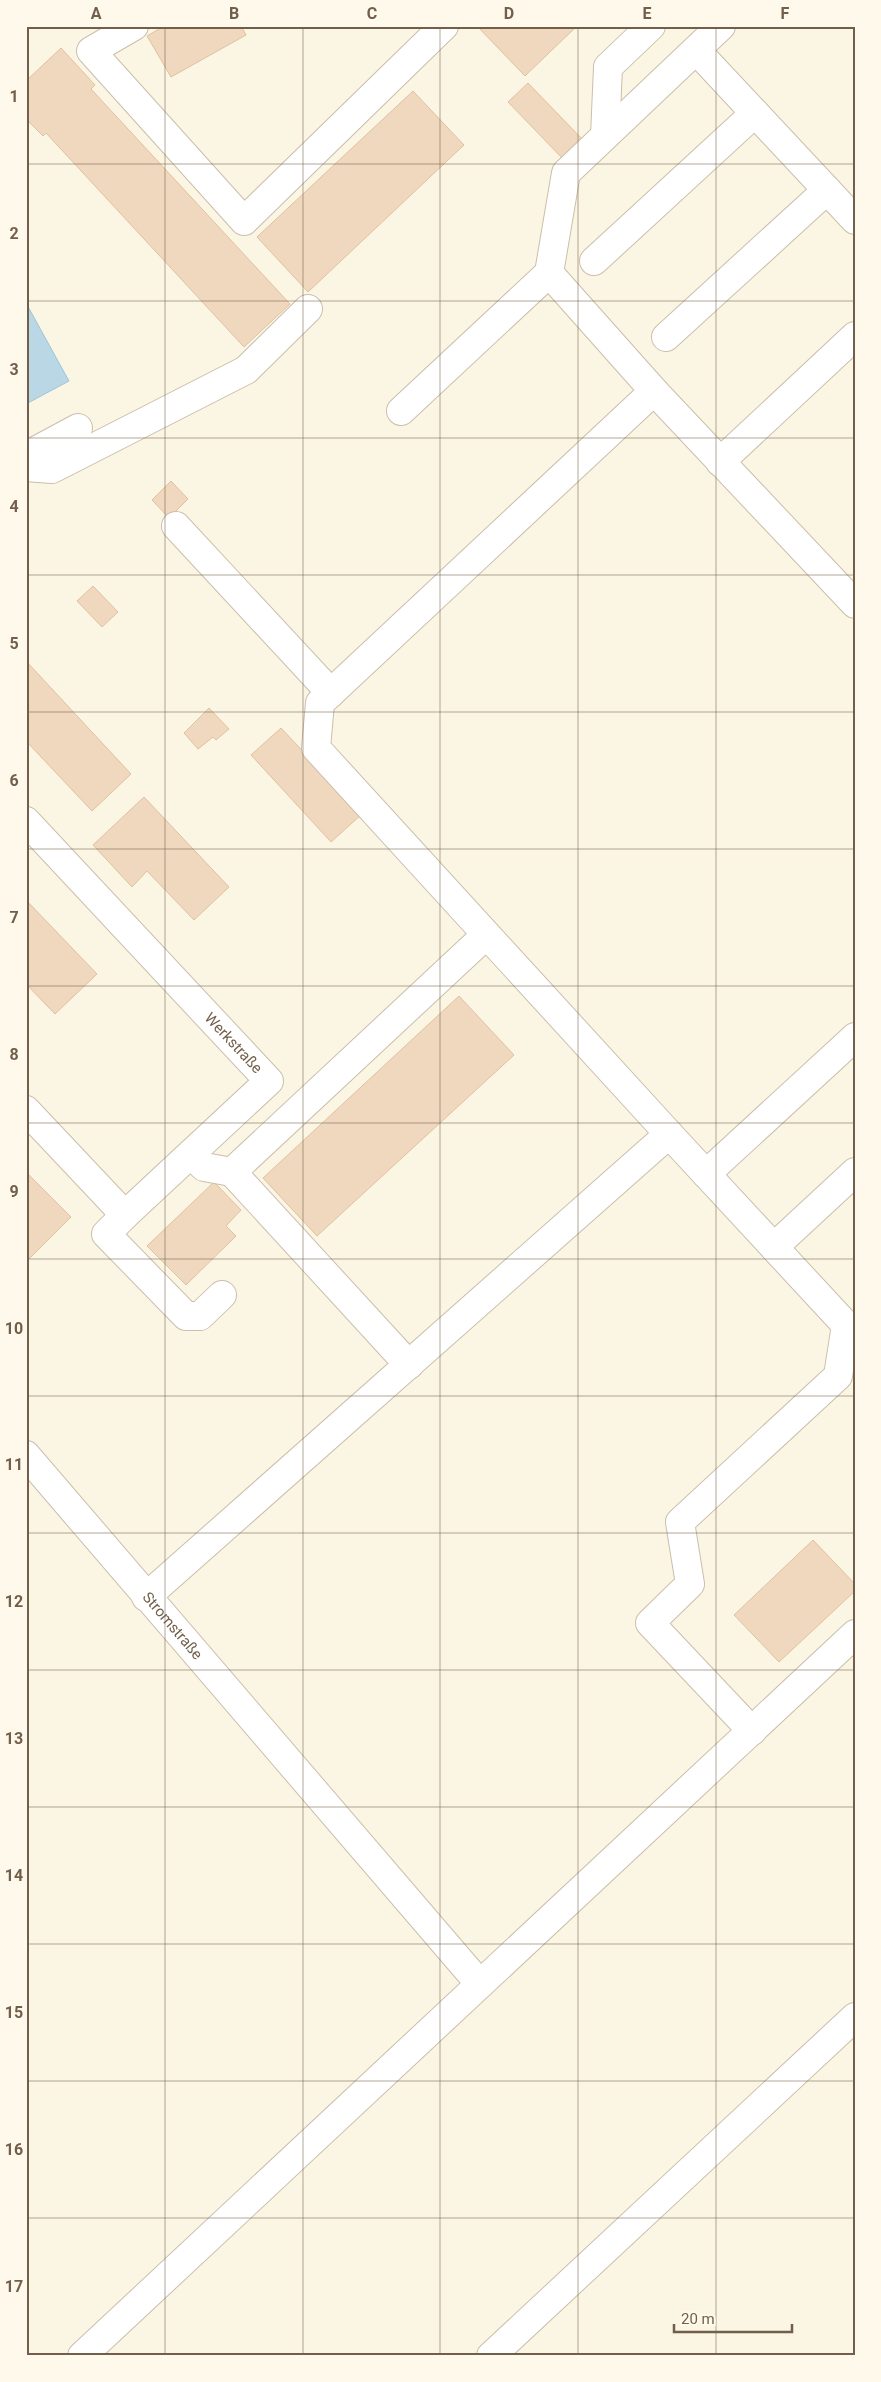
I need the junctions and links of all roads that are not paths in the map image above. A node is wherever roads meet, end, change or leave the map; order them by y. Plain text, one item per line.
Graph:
1 (134, 26) edge
2 (444, 26) edge
3 (651, 26) edge
4 (720, 26) edge
5 (696, 50) junction
6 (755, 113) junction
7 (605, 136) junction
8 (827, 190) junction
9 (855, 220) edge
10 (594, 261) dead end
11 (549, 273) junction
12 (308, 309) dead end
13 (855, 336) edge
14 (666, 337) dead end
15 (654, 391) junction
16 (401, 411) dead end
17 (78, 428) dead end
18 (26, 456) edge
19 (720, 462) junction
20 (26, 467) edge
21 (176, 526) dead end
22 (855, 604) edge
23 (331, 693) junction
24 (26, 821) edge
25 (486, 935) junction
26 (855, 1037) edge
27 (26, 1110) edge
28 (669, 1134) junction
29 (191, 1154) junction
30 (232, 1172) junction
31 (855, 1172) edge
32 (706, 1174) junction
33 (125, 1215) junction
34 (774, 1248) junction
35 (222, 1295) dead end
36 (409, 1365) junction
37 (26, 1455) edge
38 (146, 1597) junction
39 (855, 1634) edge
40 (752, 1731) junction
41 (479, 1983) junction
42 (855, 2017) edge
43 (82, 2356) edge
44 (490, 2356) edge

1 - 2 street
3 - 7 street
4 - 5 street
5 - 6 street
5 - 7 street
6 - 8 street
6 - 10 street
7 - 11 street
8 - 9 street
8 - 14 street
11 - 15 street
11 - 16 street
12 - 20 street
13 - 19 street
15 - 19 street
15 - 23 street
17 - 18 street
19 - 22 street
21 - 23 street
23 - 25 street
24 - 29 street, Werkstraße
25 - 28 street
25 - 30 street
26 - 32 street
27 - 33 street
28 - 32 street
28 - 36 street
29 - 30 street
29 - 33 street, Werkstraße
30 - 36 street
31 - 34 street
32 - 34 street
33 - 35 street, Werkstraße
34 - 40 street
36 - 38 street
37 - 38 street, Stromstraße
38 - 41 street, Stromstraße
39 - 40 street
40 - 41 street
41 - 43 street
42 - 44 street

